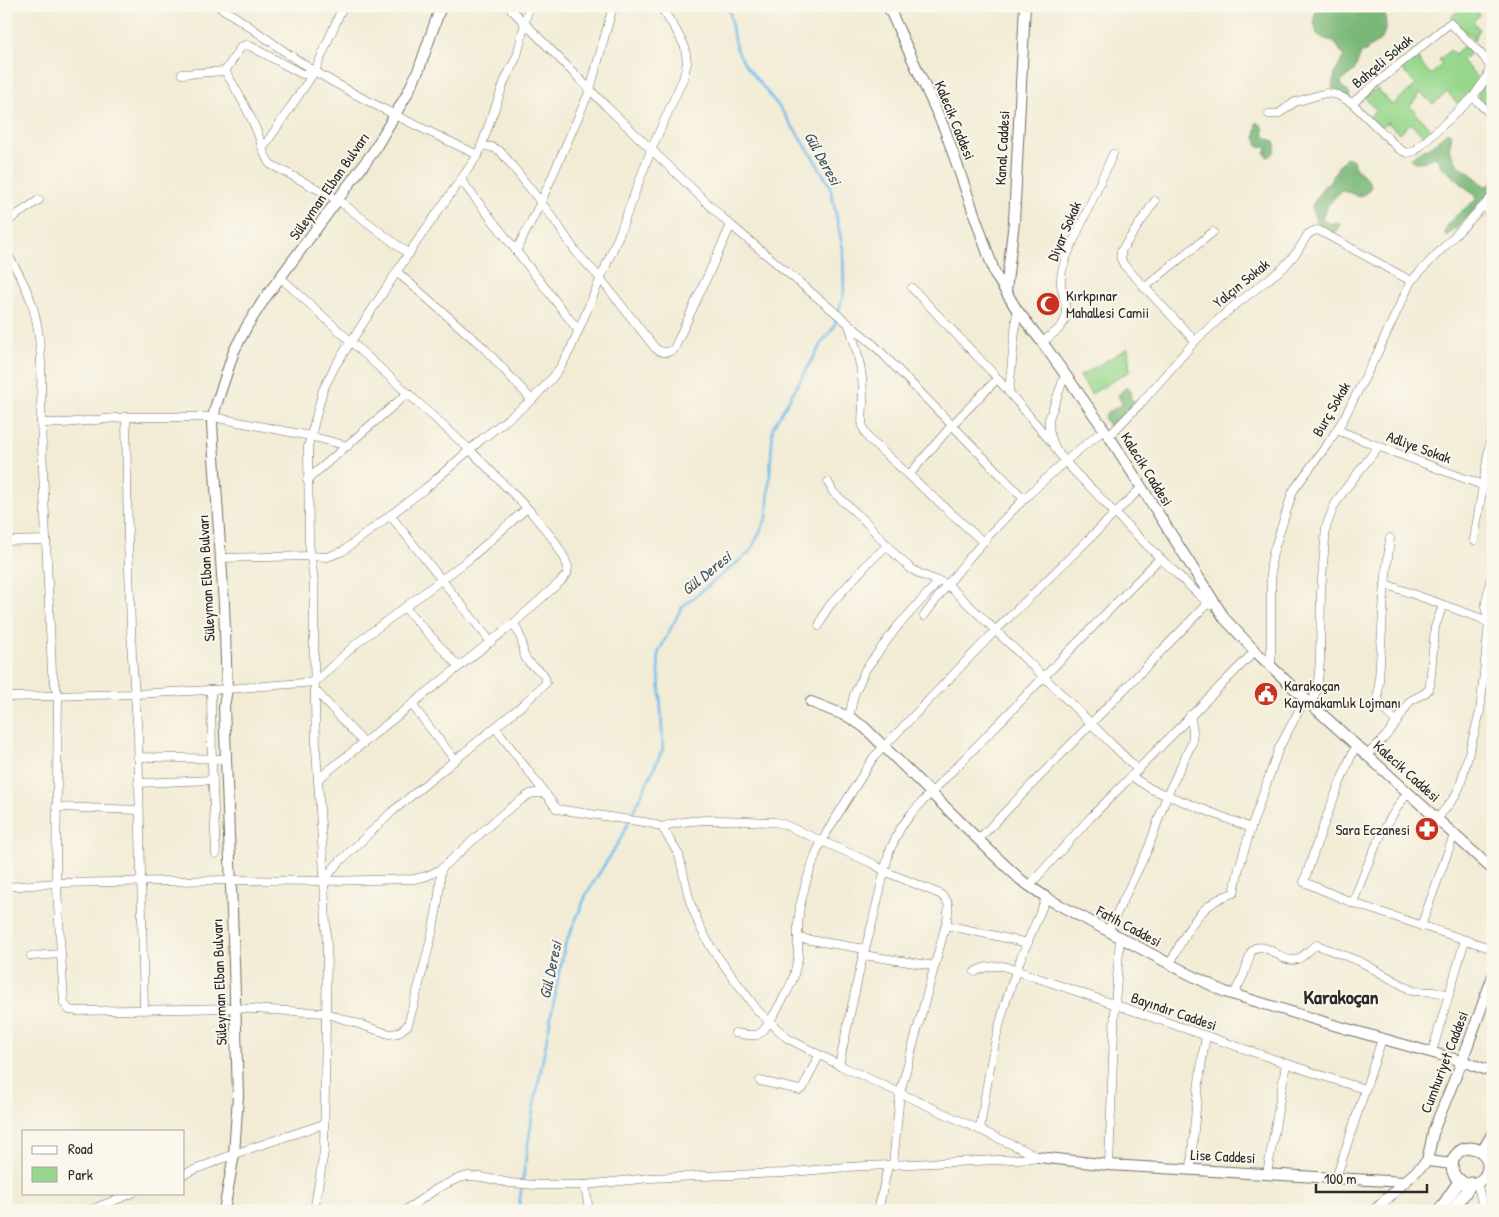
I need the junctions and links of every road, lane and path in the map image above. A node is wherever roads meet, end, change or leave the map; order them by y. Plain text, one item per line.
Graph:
1 (218, 6) edge
2 (342, 6) edge
3 (442, 6) edge
4 (508, 6) edge
5 (529, 6) edge
6 (613, 6) edge
7 (660, 6) edge
8 (888, 6) edge
9 (1025, 6) edge
10 (525, 23) junction
11 (225, 71) junction
12 (314, 73) junction
13 (182, 74) dead end
14 (590, 90) junction
15 (1472, 97) junction
16 (1352, 104) junction
17 (1269, 114) dead end
18 (394, 116) junction
19 (1493, 117) edge
20 (481, 146) junction
21 (262, 148) junction
22 (651, 150) junction
23 (1114, 154) dead end
24 (478, 155) junction
25 (461, 180) junction
26 (1493, 196) edge
27 (39, 200) dead end
28 (338, 200) junction
29 (1155, 201) dead end
30 (541, 202) junction
31 (1486, 204) junction
32 (6, 222) edge
33 (731, 225) junction
34 (1213, 232) dead end
35 (1493, 241) edge
36 (516, 251) junction
37 (6, 252) edge
38 (409, 254) junction
39 (396, 272) junction
40 (281, 278) junction
41 (600, 278) junction
42 (1411, 281) junction
43 (912, 288) dead end
44 (1144, 288) junction
45 (1006, 291) junction
46 (1017, 310) junction
47 (848, 323) junction
48 (578, 330) junction
49 (350, 341) junction
50 (1194, 341) junction
51 (1042, 342) junction
52 (1065, 375) junction
53 (997, 379) junction
54 (1009, 392) junction
55 (408, 393) junction
56 (532, 400) junction
57 (126, 417) junction
58 (213, 417) junction
59 (41, 423) junction
60 (1493, 424) edge
61 (952, 425) junction
62 (1337, 430) junction
63 (1106, 433) junction
64 (310, 436) junction
65 (348, 446) junction
66 (1378, 447) junction
67 (1056, 449) junction
68 (470, 450) junction
69 (1065, 460) junction
70 (910, 475) junction
71 (307, 480) junction
72 (828, 482) dead end
73 (1482, 485) junction
74 (1142, 488) junction
75 (1493, 489) edge
76 (1023, 498) junction
77 (527, 508) junction
78 (1114, 514) junction
79 (390, 515) junction
80 (1390, 538) dead end
81 (46, 540) junction
82 (1474, 540) dead end
83 (6, 541) edge
84 (982, 542) junction
85 (888, 545) junction
86 (310, 556) junction
87 (221, 558) junction
88 (1160, 558) junction
89 (442, 580) junction
90 (1490, 581) dead end
91 (943, 582) junction
92 (1385, 584) junction
93 (1208, 603) junction
94 (1443, 604) junction
95 (405, 608) junction
96 (924, 616) dead end
97 (1224, 619) junction
98 (514, 623) junction
99 (1491, 625) edge
100 (819, 626) dead end
101 (996, 630) junction
102 (491, 642) junction
103 (1255, 651) junction
104 (1271, 666) junction
105 (459, 667) junction
106 (1044, 677) junction
107 (315, 686) junction
108 (227, 689) junction
109 (211, 690) junction
110 (135, 694) junction
111 (58, 695) junction
112 (6, 698) edge
113 (1308, 701) junction
114 (812, 702) dead end
115 (412, 704) junction
116 (1190, 715) junction
117 (849, 716) junction
118 (1397, 722) junction
119 (1091, 723) junction
120 (495, 727) junction
121 (364, 742) junction
122 (1356, 745) junction
123 (883, 746) junction
124 (1367, 755) junction
125 (138, 757) junction
126 (212, 758) junction
127 (226, 759) junction
128 (455, 760) junction
129 (1138, 770) junction
130 (1131, 776) junction
131 (213, 780) junction
132 (318, 780) junction
133 (138, 783) junction
134 (1408, 792) junction
135 (546, 794) junction
136 (931, 794) junction
137 (1167, 795) junction
138 (56, 808) junction
139 (139, 810) junction
140 (1437, 819) junction
141 (662, 827) junction
142 (1251, 828) junction
143 (1454, 835) junction
144 (978, 840) junction
145 (822, 841) junction
146 (216, 854) dead end
147 (440, 869) junction
148 (884, 870) junction
149 (1493, 870) edge
150 (231, 880) junction
151 (324, 881) junction
152 (141, 882) junction
153 (57, 883) junction
154 (1029, 886) junction
155 (6, 887) edge
156 (1046, 898) junction
157 (1353, 903) junction
158 (946, 925) junction
159 (1421, 926) junction
160 (1108, 931) junction
161 (798, 938) junction
162 (1120, 938) junction
163 (1465, 940) junction
164 (1028, 943) junction
165 (1493, 949) edge
166 (864, 952) junction
167 (61, 954) junction
168 (31, 956) dead end
169 (1170, 964) junction
170 (934, 966) junction
171 (1016, 971) junction
172 (975, 972) dead end
173 (1493, 976) edge
174 (1234, 994) junction
175 (1449, 995) junction
176 (1115, 1005) junction
177 (235, 1008) junction
178 (144, 1010) junction
179 (325, 1013) junction
180 (770, 1023) junction
181 (735, 1032) dead end
182 (1206, 1036) junction
183 (1382, 1038) junction
184 (1432, 1052) junction
185 (819, 1055) junction
186 (1462, 1061) junction
187 (1286, 1064) junction
188 (839, 1065) junction
189 (1493, 1072) edge
190 (760, 1081) dead end
191 (1364, 1089) junction
192 (900, 1093) junction
193 (324, 1124) junction
194 (980, 1130) junction
195 (1493, 1134) edge
196 (234, 1154) junction
197 (1487, 1154) edge
198 (1041, 1157) junction
199 (1427, 1161) junction
200 (1452, 1164) junction
201 (890, 1165) junction
202 (1109, 1165) junction
203 (1191, 1169) junction
204 (185, 1174) edge
205 (1267, 1174) junction
206 (1336, 1178) junction
207 (1460, 1180) junction
208 (1405, 1182) junction
209 (1474, 1183) junction
210 (585, 1185) junction
211 (130, 1194) edge
212 (88, 1211) edge
213 (224, 1211) edge
214 (314, 1211) edge
215 (404, 1211) edge
216 (589, 1211) edge
217 (878, 1211) edge
218 (1374, 1211) edge
219 (1439, 1211) edge
220 (1452, 1211) edge
221 (1484, 1211) edge

1 - 12 street
2 - 12 street
3 - 18 street, Süleyman Elban Bulvarı
4 - 10 street
5 - 10 street
6 - 14 street
7 - 22 street
8 - 45 street, Kalecik Caddesi
9 - 45 street, Kanal Caddesi
10 - 14 street
10 - 20 street
11 - 12 street
11 - 13 street
11 - 21 street
12 - 18 street
12 - 21 street
14 - 22 street
14 - 30 street
15 - 16 street
15 - 16 street, Bahçeli Sokak
15 - 19 street
16 - 17 street, Bahçeli Sokak
18 - 24 street
18 - 28 street, Süleyman Elban Bulvarı
20 - 24 street
20 - 30 street
21 - 28 street
22 - 33 street
22 - 41 street
23 - 51 street, Diyar Sokak
24 - 25 street
25 - 36 street
25 - 38 street
26 - 31 street, Burç Sokak
27 - 32 street
28 - 38 street
28 - 40 street, Süleyman Elban Bulvarı
29 - 44 street
30 - 36 street
30 - 41 street
31 - 35 street
31 - 42 street, Burç Sokak
33 - 41 street
33 - 47 street
34 - 44 street
36 - 48 street
37 - 59 street
38 - 39 street
39 - 49 street
39 - 56 street
40 - 49 street
40 - 58 street, Süleyman Elban Bulvarı
41 - 48 street
42 - 50 street, Yalçın Sokak
42 - 62 street, Burç Sokak
43 - 53 street
44 - 50 street
45 - 46 street, Kalecik Caddesi
46 - 51 street, Kalecik Caddesi
46 - 54 street
47 - 61 street
47 - 70 street
48 - 56 street
49 - 55 street
49 - 64 street
50 - 63 street, Yalçın Sokak
51 - 52 street, Kalecik Caddesi
52 - 63 street, Kalecik Caddesi
52 - 67 street
53 - 54 street
53 - 61 street
54 - 67 street
55 - 65 street
55 - 68 street
56 - 68 street
57 - 58 street
57 - 59 street
57 - 110 street
58 - 64 street
58 - 87 street, Süleyman Elban Bulvarı
59 - 81 street
60 - 73 street
61 - 70 street
61 - 76 street
62 - 66 street, Adliye Sokak
62 - 104 street, Burç Sokak
63 - 69 street, Yalçın Sokak
63 - 74 street, Kalecik Caddesi
64 - 65 street
64 - 71 street
65 - 71 street
66 - 73 street, Adliye Sokak
66 - 113 street
67 - 69 street
68 - 77 street
68 - 79 street
69 - 76 street, Yalçın Sokak
69 - 78 street
70 - 84 street
71 - 86 street
72 - 85 street
73 - 75 street, Adliye Sokak
73 - 82 street
74 - 78 street
74 - 97 street, Kalecik Caddesi
76 - 84 street, Yalçın Sokak
77 - 89 street
77 - 98 street
78 - 88 street
78 - 101 street
79 - 86 street
79 - 89 street
80 - 92 street
81 - 83 street
81 - 111 street
84 - 91 street, Yalçın Sokak
85 - 91 street
85 - 100 street
86 - 87 street
86 - 107 street
87 - 108 street, Süleyman Elban Bulvarı
88 - 93 street
88 - 106 street
89 - 95 street
89 - 102 street
90 - 99 street
91 - 96 street
91 - 101 street
91 - 117 street
92 - 94 street
92 - 118 street
93 - 97 street
93 - 119 street
94 - 99 street
94 - 118 street
95 - 105 street
95 - 107 street
97 - 103 street, Kalecik Caddesi
98 - 102 street
98 - 120 street
99 - 140 street
101 - 106 street
101 - 123 street
102 - 105 street
103 - 104 street, Kalecik Caddesi
103 - 116 street
104 - 113 street, Kalecik Caddesi
105 - 115 street
106 - 119 street
106 - 136 street
107 - 108 street
107 - 121 street
107 - 132 street
108 - 109 street
108 - 127 street, Süleyman Elban Bulvarı
109 - 110 street
109 - 126 street
110 - 111 street
110 - 125 street
111 - 112 street
111 - 138 street
113 - 122 street, Kalecik Caddesi
113 - 142 street
114 - 117 street, Fatih Caddesi
115 - 121 street
115 - 128 street
116 - 129 street
116 - 137 street
117 - 123 street, Fatih Caddesi
118 - 124 street
119 - 129 street
119 - 144 street
120 - 128 street
120 - 135 street
121 - 132 street
122 - 124 street, Kalecik Caddesi
122 - 157 street
123 - 136 street, Fatih Caddesi
123 - 145 street
124 - 134 street, Kalecik Caddesi
125 - 126 street
125 - 133 street
126 - 127 street
126 - 131 street
127 - 150 street, Süleyman Elban Bulvarı
128 - 151 street
129 - 130 street
130 - 137 street
130 - 154 street
131 - 133 street
131 - 146 street
132 - 151 street
133 - 139 street
134 - 140 street, Kalecik Caddesi
134 - 157 street
135 - 141 street
135 - 147 street
136 - 144 street, Fatih Caddesi
136 - 148 street
137 - 142 street
137 - 160 street
138 - 139 street
138 - 153 street
139 - 152 street
140 - 143 street, Kalecik Caddesi
141 - 145 street
141 - 180 street
142 - 169 street
143 - 149 street, Kalecik Caddesi
143 - 159 street
144 - 154 street, Fatih Caddesi
145 - 148 street
145 - 161 street
147 - 151 street
147 - 179 street
148 - 158 street
148 - 166 street
150 - 151 street
150 - 152 street
150 - 177 street, Süleyman Elban Bulvarı
151 - 179 street
152 - 153 street
152 - 178 street
153 - 155 street
153 - 167 street
154 - 156 street, Fatih Caddesi
156 - 160 street, Fatih Caddesi
156 - 164 street
157 - 159 street
158 - 164 street
158 - 170 street
159 - 163 street
160 - 162 street, Fatih Caddesi
161 - 166 street
161 - 180 street
162 - 169 street, Fatih Caddesi
162 - 176 street
163 - 165 street
163 - 175 street
164 - 171 street
166 - 170 street
166 - 188 street
167 - 168 street
167 - 178 street
169 - 174 street, Fatih Caddesi
170 - 192 street
171 - 172 street, Bayındır Caddesi
171 - 176 street, Bayındır Caddesi
171 - 194 street
173 - 186 street, Cumhuriyet Caddesi
174 - 175 street
174 - 183 street, Fatih Caddesi
175 - 184 street
176 - 182 street, Bayındır Caddesi
176 - 202 street
177 - 178 street
177 - 179 street
177 - 196 street, Süleyman Elban Bulvarı
179 - 193 street
180 - 181 street
180 - 185 street
182 - 187 street, Bayındır Caddesi
182 - 203 street
183 - 184 street, Fatih Caddesi
183 - 191 street
184 - 186 street, Fatih Caddesi
185 - 188 street
185 - 190 street
186 - 189 street, Fatih Caddesi
186 - 199 street, Cumhuriyet Caddesi
187 - 191 street, Bayındır Caddesi
187 - 205 street
188 - 192 street
191 - 206 street
192 - 194 street
192 - 201 street
193 - 196 street
193 - 214 street
194 - 198 street
195 - 197 main road
196 - 204 street
196 - 213 street, Süleyman Elban Bulvarı
197 - 200 main road
197 - 209 main road
198 - 201 street
198 - 202 street, Lise Caddesi
199 - 200 street
199 - 208 street
200 - 207 main road
201 - 210 street
201 - 217 street
202 - 203 street, Lise Caddesi
203 - 205 street, Lise Caddesi
205 - 206 street, Lise Caddesi
206 - 208 street, Lise Caddesi
207 - 209 main road
207 - 219 main road
208 - 218 street
209 - 220 main road
209 - 221 street
210 - 215 street
210 - 216 street
211 - 212 street

